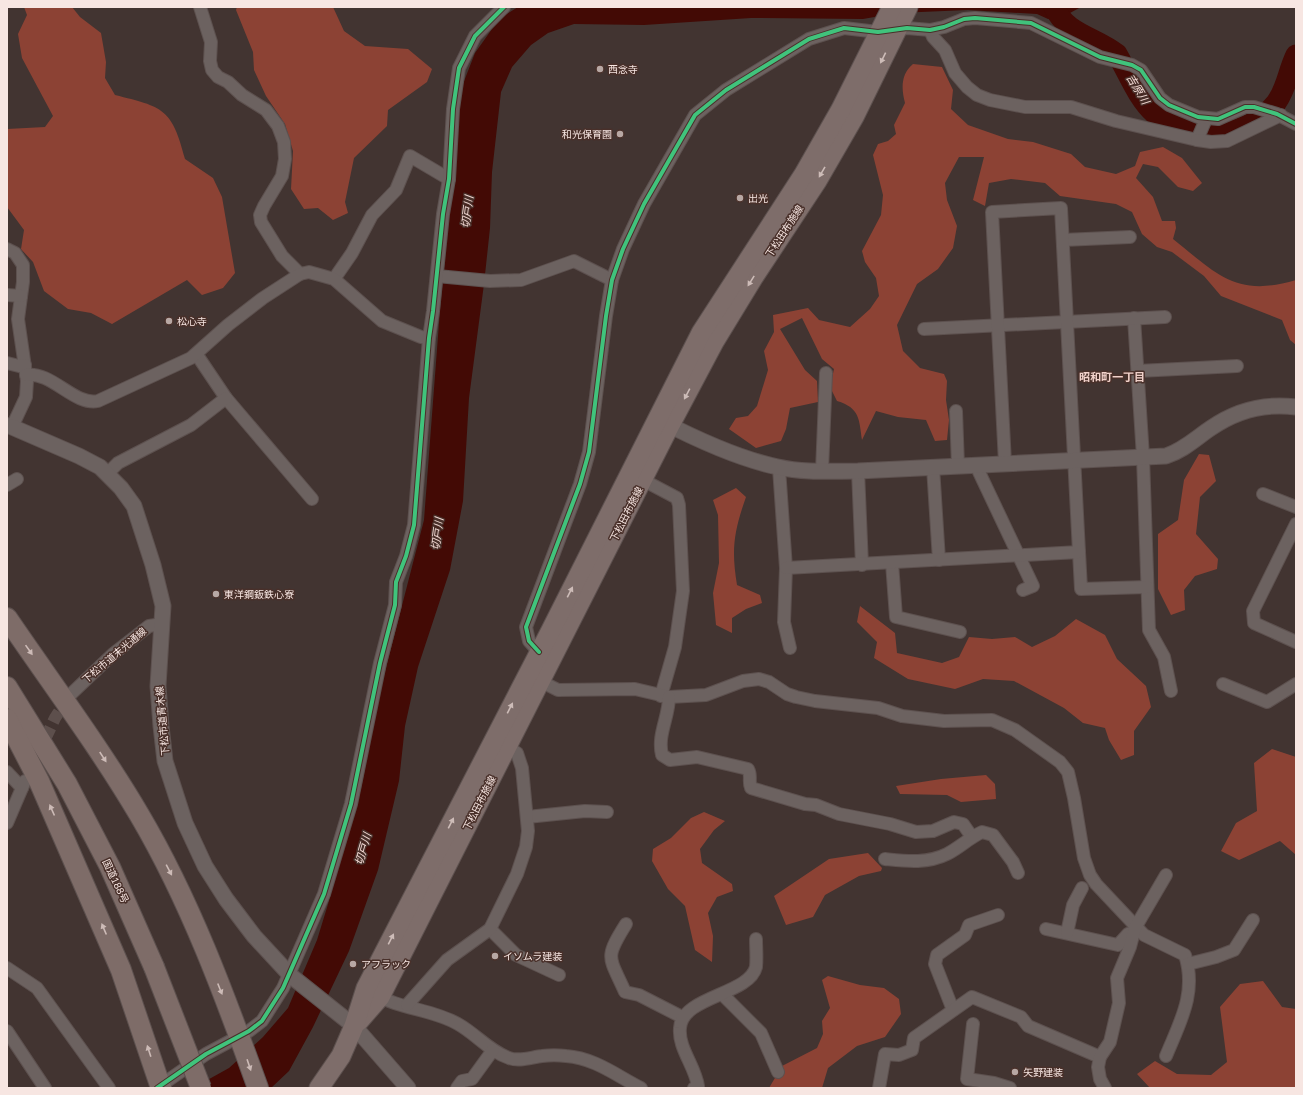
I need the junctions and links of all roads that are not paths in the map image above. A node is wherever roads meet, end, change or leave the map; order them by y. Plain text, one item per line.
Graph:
1 (200, 7) edge
2 (504, 7) edge
3 (893, 21) edge
4 (930, 30) junction
5 (1289, 118) edge
6 (1206, 119) junction
7 (1197, 140) junction
8 (450, 178) junction
9 (1130, 237) dead end
10 (1063, 240) junction
11 (7, 249) edge
12 (300, 274) junction
13 (439, 276) junction
14 (334, 279) junction
15 (612, 280) junction
16 (7, 295) edge
17 (21, 296) junction
18 (1165, 317) dead end
19 (1134, 318) junction
20 (1068, 322) junction
21 (998, 325) junction
22 (924, 329) dead end
23 (429, 338) junction
24 (197, 355) junction
25 (7, 363) edge
26 (1237, 366) dead end
27 (26, 370) junction
28 (1138, 371) junction
29 (826, 373) dead end
30 (226, 398) junction
31 (1296, 407) edge
32 (956, 411) dead end
33 (663, 422) junction
34 (10, 425) edge
35 (1143, 457) junction
36 (1074, 460) junction
37 (1005, 463) junction
38 (978, 465) junction
39 (958, 466) junction
40 (933, 467) junction
41 (779, 468) junction
42 (822, 471) junction
43 (858, 471) junction
44 (108, 473) junction
45 (643, 480) junction
46 (1263, 494) dead end
47 (312, 499) dead end
48 (1296, 508) edge
49 (1296, 524) edge
50 (1079, 552) junction
51 (1020, 556) junction
52 (939, 560) junction
53 (892, 563) junction
54 (862, 565) junction
55 (786, 568) junction
56 (1147, 586) junction
57 (1023, 590) dead end
58 (7, 618) edge
59 (162, 624) junction
60 (960, 632) dead end
61 (1296, 642) edge
62 (790, 648) dead end
63 (539, 652) junction
64 (534, 678) junction
65 (1223, 684) dead end
66 (1296, 684) edge
67 (7, 687) edge
68 (1171, 691) dead end
69 (71, 694) tunnel mouth
70 (665, 697) junction
71 (7, 719) edge
72 (501, 743) junction
73 (7, 772) edge
74 (607, 812) dead end
75 (527, 817) junction
76 (7, 823) edge
77 (972, 837) junction
78 (885, 859) dead end
79 (1018, 873) dead end
80 (1166, 875) dead end
81 (1082, 888) dead end
82 (998, 915) dead end
83 (1253, 920) dead end
84 (626, 924) dead end
85 (490, 929) junction
86 (1046, 929) dead end
87 (1134, 930) junction
88 (1067, 933) junction
89 (756, 939) dead end
90 (1188, 964) junction
91 (7, 968) edge
92 (290, 974) junction
93 (559, 975) dead end
94 (373, 993) junction
95 (722, 994) junction
96 (407, 1005) junction
97 (953, 1010) junction
98 (682, 1017) junction
99 (973, 1024) dead end
100 (354, 1026) junction
101 (7, 1031) edge
102 (240, 1039) junction
103 (493, 1050) junction
104 (1166, 1056) dead end
105 (1100, 1058) junction
106 (778, 1072) dead end
107 (159, 1087) edge
108 (45, 1088) edge
109 (109, 1088) edge
110 (201, 1088) edge
111 (258, 1088) edge
112 (319, 1088) edge
113 (408, 1088) edge
114 (457, 1088) edge
115 (641, 1088) edge
116 (694, 1088) edge
117 (879, 1088) edge
118 (1010, 1088) edge
119 (1104, 1088) edge

1 - 12 street
2 - 8 street
3 - 4 street
3 - 15 street
3 - 33 main road, 下松田布施線
4 - 6 street
4 - 7 street
5 - 6 street
5 - 7 street
6 - 7 street
8 - 13 street
8 - 14 street
9 - 10 street
10 - 20 street
10 - 21 street
11 - 17 street
12 - 14 street
12 - 24 street
13 - 15 street
13 - 23 street
14 - 23 street
15 - 63 street
16 - 17 street
17 - 27 street
18 - 19 street
19 - 20 street
19 - 28 street
20 - 21 street
20 - 36 street
21 - 22 street
21 - 37 street
23 - 92 street
24 - 27 street
24 - 30 street
25 - 27 street
26 - 28 street
27 - 34 street
28 - 35 street
29 - 42 street
30 - 44 street
30 - 47 street
31 - 35 street
32 - 39 street
33 - 41 street
33 - 45 main road, 下松田布施線
63 -> 33 main road, 下松田布施線
34 - 44 street, 下松市道青木線
35 - 36 street
35 - 56 street
36 - 37 street
36 - 50 street
37 - 38 street
38 - 39 street
38 - 51 street
39 - 40 street
40 - 43 street
40 - 52 street
41 - 42 street
41 - 55 street
42 - 43 street
43 - 54 street
44 - 59 street, 下松市道青木線
45 - 64 main road, 下松田布施線
45 - 70 street
46 - 48 street
49 - 61 street
50 - 51 street
50 - 56 street
51 - 52 street
51 - 57 street
52 - 53 street
53 - 54 street
53 - 60 street
54 - 55 street
55 - 62 street
56 - 68 street
58 -> 102 highway
59 - 69 street, 下松市道末光通線
59 - 92 street, 下松市道青木線
63 - 64 main road, 下松田布施線
64 - 70 street
64 - 72 main road, 下松田布施線
65 - 66 street
67 - 110 highway, 国道188号, bridge
70 - 77 street
70 - 87 street
107 -> 71 highway
72 - 75 street
72 - 94 main road, 下松田布施線
73 - 76 street
74 - 75 street
75 - 85 street
77 - 78 street
77 - 79 street
80 - 87 street
81 - 88 street
82 - 97 street
83 - 90 street
84 - 98 street
85 - 93 street
85 - 96 street
86 - 88 street
87 - 88 street
87 - 90 street
87 - 105 street
89 - 95 street
90 - 104 street
91 - 109 street
92 - 100 street, 下松市道青木線
92 - 102 street
94 - 96 street
94 - 100 main road, 下松田布施線
95 - 98 street
95 - 106 street
96 - 103 street
97 - 105 street
97 - 117 street
98 - 116 street
99 - 118 street
100 - 112 main road, 下松田布施線
100 - 113 street, 下松市道青木線
101 - 108 street
102 - 107 street
102 -> 111 highway
103 - 114 street
103 - 115 street
105 - 119 street

